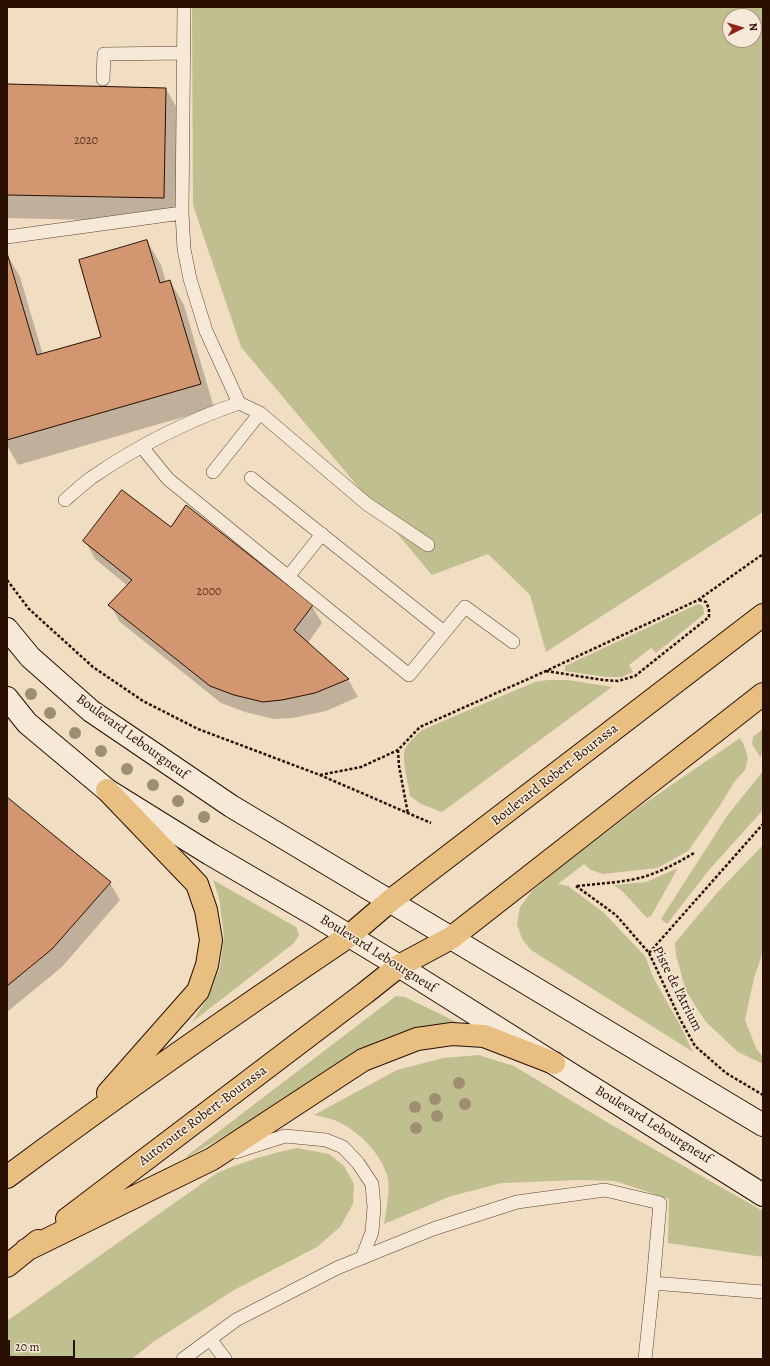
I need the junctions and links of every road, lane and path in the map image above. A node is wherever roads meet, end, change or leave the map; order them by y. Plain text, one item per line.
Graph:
1 (184, 7) edge
2 (184, 53) junction
3 (103, 79) dead end
4 (182, 212) junction
5 (7, 237) edge
6 (239, 403) junction
7 (260, 413) junction
8 (142, 447) junction
9 (213, 472) dead end
10 (251, 478) dead end
11 (65, 500) dead end
12 (322, 534) junction
13 (428, 545) dead end
14 (763, 554) edge
15 (288, 577) junction
16 (7, 580) edge
17 (698, 600) junction
18 (763, 615) edge
19 (7, 629) edge
20 (444, 632) junction
21 (513, 642) dead end
22 (546, 671) junction
23 (763, 694) edge
24 (7, 698) edge
25 (398, 750) junction
26 (320, 775) junction
27 (108, 790) junction
28 (408, 814) junction
29 (431, 823) dead end
30 (763, 824) edge
31 (694, 853) dead end
32 (390, 902) junction
33 (349, 936) junction
34 (451, 938) junction
35 (650, 953) junction
36 (399, 966) junction
37 (554, 1063) junction
38 (763, 1095) edge
39 (83, 1121) junction
40 (763, 1125) edge
41 (212, 1159) junction
42 (7, 1177) edge
43 (763, 1194) edge
44 (26, 1250) junction
45 (362, 1258) junction
46 (7, 1266) edge
47 (653, 1283) junction
48 (763, 1292) edge
49 (210, 1339) junction
50 (183, 1359) edge
51 (225, 1359) edge
52 (645, 1359) edge

1 - 2 lane
2 - 3 lane
2 - 4 lane
4 - 5 lane
4 - 6 lane
6 - 7 lane
6 - 8 lane
7 - 9 lane
7 - 13 lane
8 - 11 lane
8 - 15 lane
10 - 12 lane
12 - 15 lane
12 - 20 lane
14 - 17 path
15 - 20 lane
16 - 26 path
17 - 22 path
17 - 22 path
18 - 32 highway, Boulevard Robert-Bourassa
19 - 32 main road, Boulevard Lebourgneuf
20 - 21 lane
22 - 25 path
23 - 34 highway
24 - 27 main road, Boulevard Lebourgneuf
25 - 26 path
25 - 28 path
26 - 28 path
27 - 33 main road, Boulevard Lebourgneuf
27 - 39 highway
28 - 29 path
30 - 35 path
31 - 35 path, Piste de l'Atrium
32 - 33 highway, Boulevard Robert-Bourassa
32 - 34 main road, Boulevard Lebourgneuf
33 - 36 main road, Boulevard Lebourgneuf
33 - 39 highway
34 - 36 highway
34 - 40 main road, Boulevard Lebourgneuf
35 - 38 path, Piste de l'Atrium
36 - 37 main road, Boulevard Lebourgneuf
36 - 44 highway, Autoroute Robert-Bourassa
37 - 41 highway
37 - 43 main road, Boulevard Lebourgneuf
39 - 42 highway
41 - 44 highway
41 - 45 lane
44 - 46 highway, Autoroute Robert-Bourassa
45 - 47 lane
45 - 49 lane
47 - 48 lane
47 - 52 lane
49 - 50 lane
49 - 51 lane

